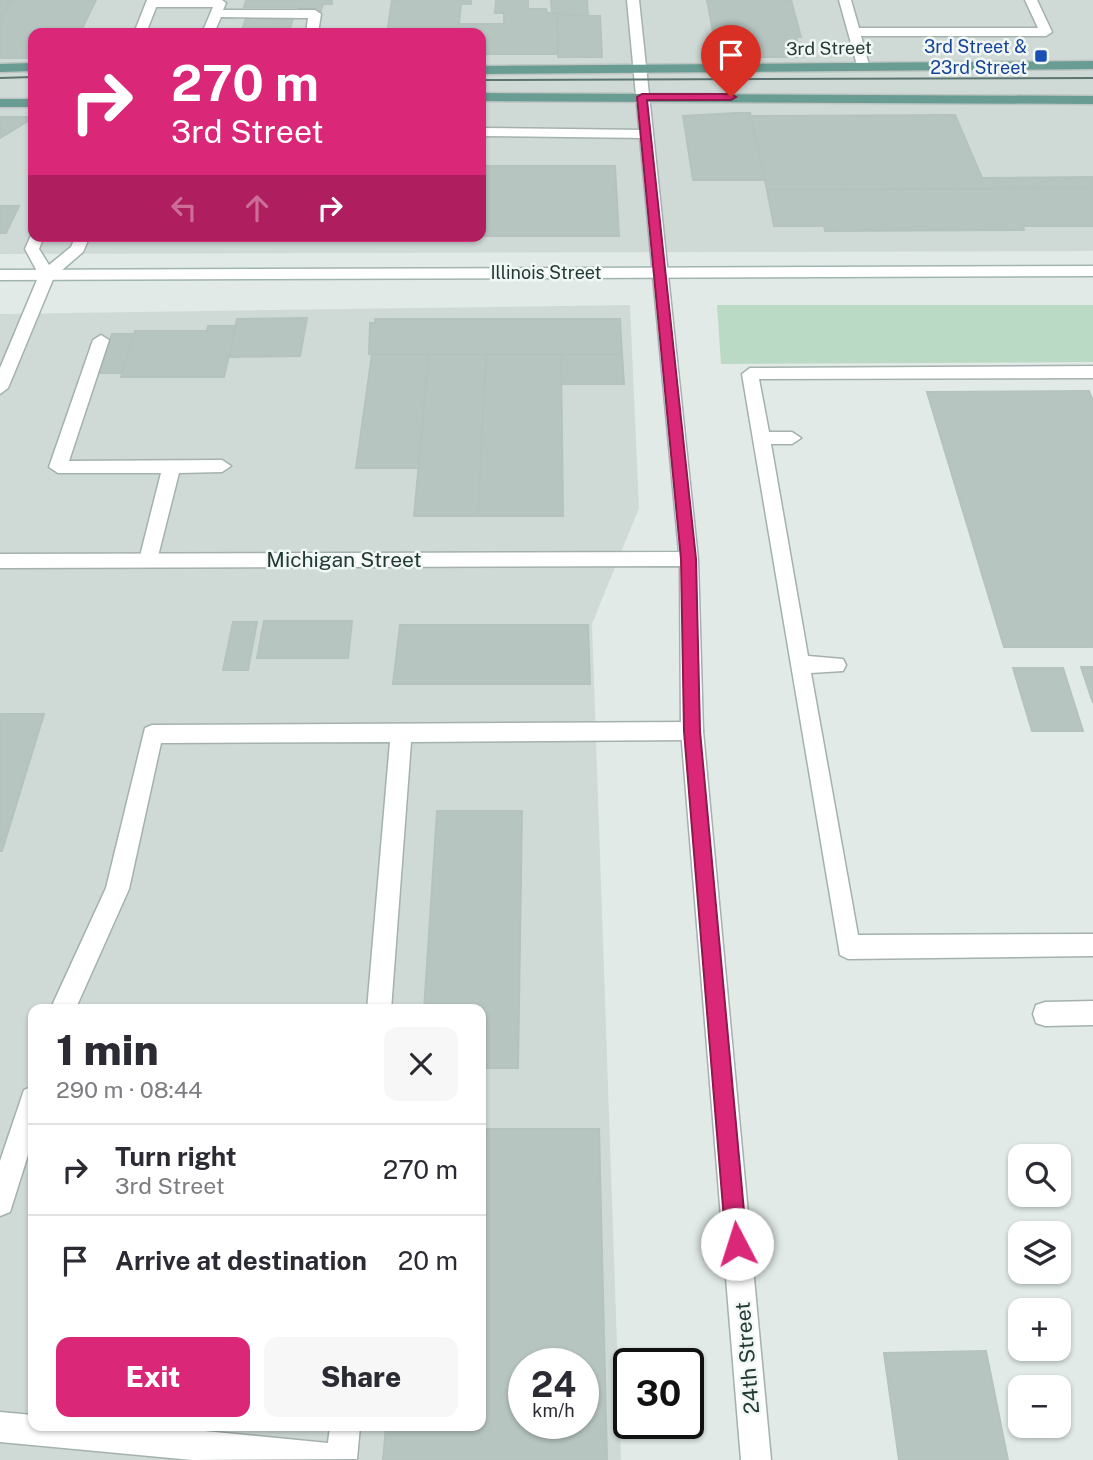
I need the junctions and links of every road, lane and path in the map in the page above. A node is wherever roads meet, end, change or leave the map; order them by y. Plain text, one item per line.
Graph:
1 (633, 0) edge
2 (845, 0) edge
3 (1031, 0) edge
4 (153, 2) edge
5 (215, 13) junction
6 (142, 28) edge
7 (210, 28) edge
8 (313, 28) edge
9 (855, 32) junction
10 (863, 65) junction
11 (1093, 65) edge
12 (28, 67) edge
13 (0, 68) edge
14 (486, 70) edge
15 (641, 70) junction
16 (486, 97) edge
17 (642, 97) junction
18 (1093, 100) edge
19 (0, 103) edge
20 (28, 103) edge
21 (486, 132) edge
22 (646, 134) junction
23 (35, 242) edge
24 (81, 242) edge
25 (660, 271) junction
26 (1093, 271) edge
27 (0, 275) edge
28 (47, 275) junction
29 (102, 340) dead end
30 (1093, 372) edge
31 (0, 388) edge
32 (761, 438) junction
33 (792, 438) dead end
34 (172, 466) junction
35 (222, 466) dead end
36 (689, 559) junction
37 (148, 560) junction
38 (0, 561) edge
39 (800, 664) junction
40 (836, 665) dead end
41 (692, 731) junction
42 (401, 732) junction
43 (1093, 946) edge
44 (65, 1004) edge
45 (379, 1004) edge
46 (1093, 1013) edge
47 (1045, 1014) dead end
48 (28, 1115) edge
49 (0, 1202) edge
50 (0, 1427) edge
51 (28, 1430) edge
52 (43, 1431) edge
53 (345, 1431) edge
54 (756, 1460) edge

1 - 15 street, 24th Street
2 - 9 street
3 - 9 street
4 - 5 street
4 - 6 street
5 - 7 street
5 - 8 street
9 - 10 street
10 - 11 main road, 3rd Street
10 - 15 main road, 3rd Street
12 - 13 main road
14 - 15 main road, 3rd Street
15 - 17 street, 24th Street
16 - 17 main road
17 - 18 main road
17 - 22 street, 24th Street
19 - 20 main road
21 - 22 street
22 - 25 street, 24th Street
23 - 28 street
24 - 28 street
25 - 26 street, Illinois Street
25 - 28 street, Illinois Street
25 - 36 street, 24th Street
27 - 28 street, Illinois Street
28 - 31 street
29 - 34 street
30 - 32 street
32 - 33 street
32 - 39 street
34 - 35 street
34 - 37 street
36 - 37 street, Michigan Street
36 - 41 street, 24th Street
37 - 38 street, Michigan Street
39 - 40 street
39 - 43 street
41 - 42 street
41 - 54 street, 24th Street
42 - 44 street
42 - 45 street
46 - 47 street
48 - 49 street
50 - 51 street
52 - 53 street

